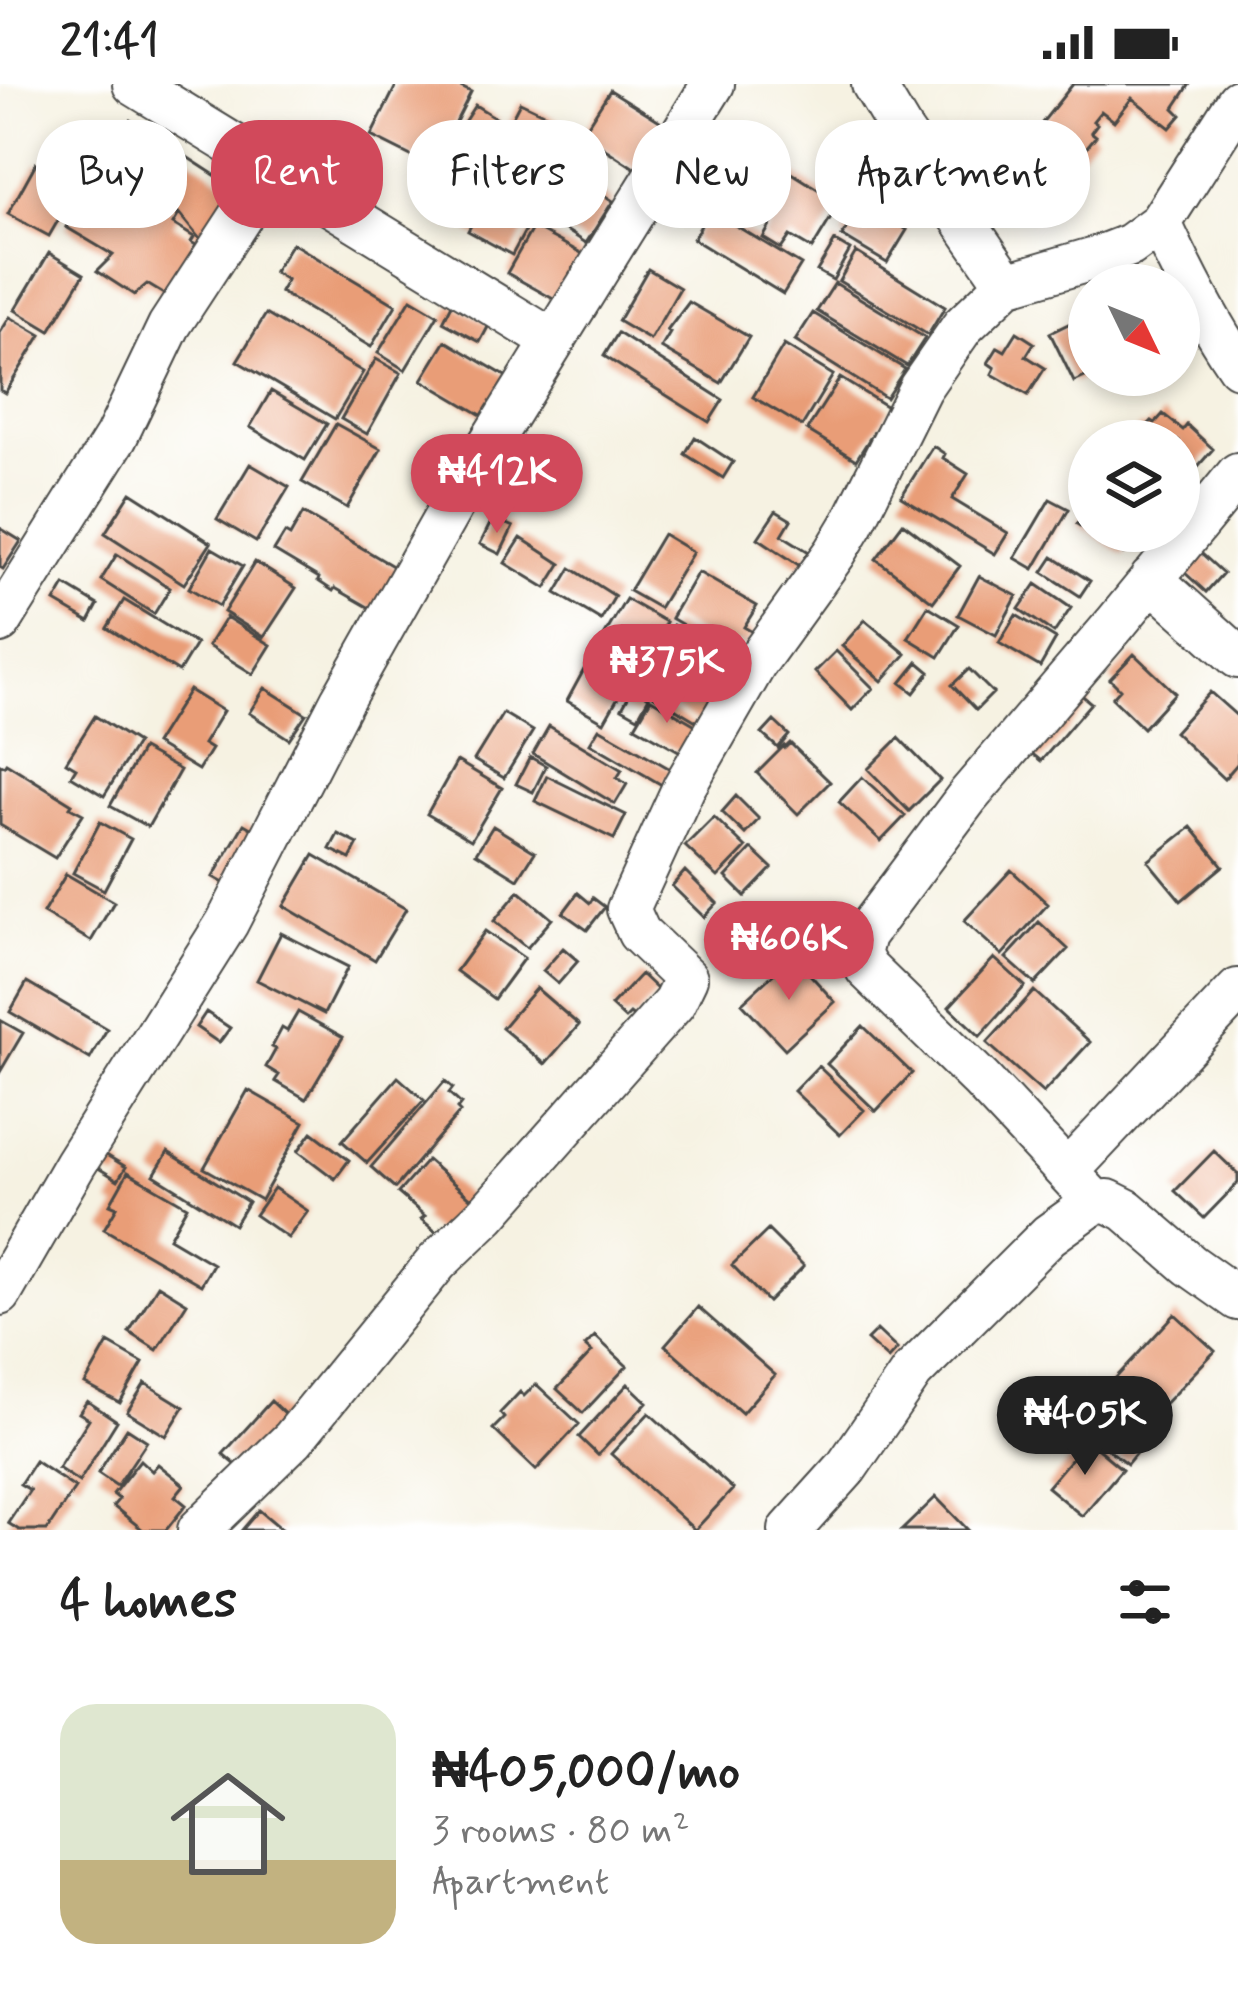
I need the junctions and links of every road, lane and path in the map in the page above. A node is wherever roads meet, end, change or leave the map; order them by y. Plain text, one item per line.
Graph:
1 (134, 84) edge
2 (713, 84) edge
3 (873, 84) edge
4 (1238, 101) edge
5 (211, 132) edge
6 (1160, 223) junction
7 (233, 228) edge
8 (367, 228) edge
9 (1007, 284) junction
10 (554, 341) junction
11 (1238, 366) edge
12 (1238, 474) edge
13 (1151, 579) junction
14 (0, 622) edge
15 (1238, 657) edge
16 (1238, 989) edge
17 (1081, 1187) junction
18 (0, 1294) edge
19 (1238, 1299) edge
20 (199, 1530) edge
21 (790, 1530) edge

1 - 5 street
2 - 10 street
3 - 9 street
4 - 6 street
6 - 9 street
6 - 11 street
7 - 14 street
8 - 10 street
9 - 20 street
10 - 18 street
12 - 13 street
13 - 15 street
13 - 17 street
16 - 17 street
17 - 19 street
17 - 21 street

